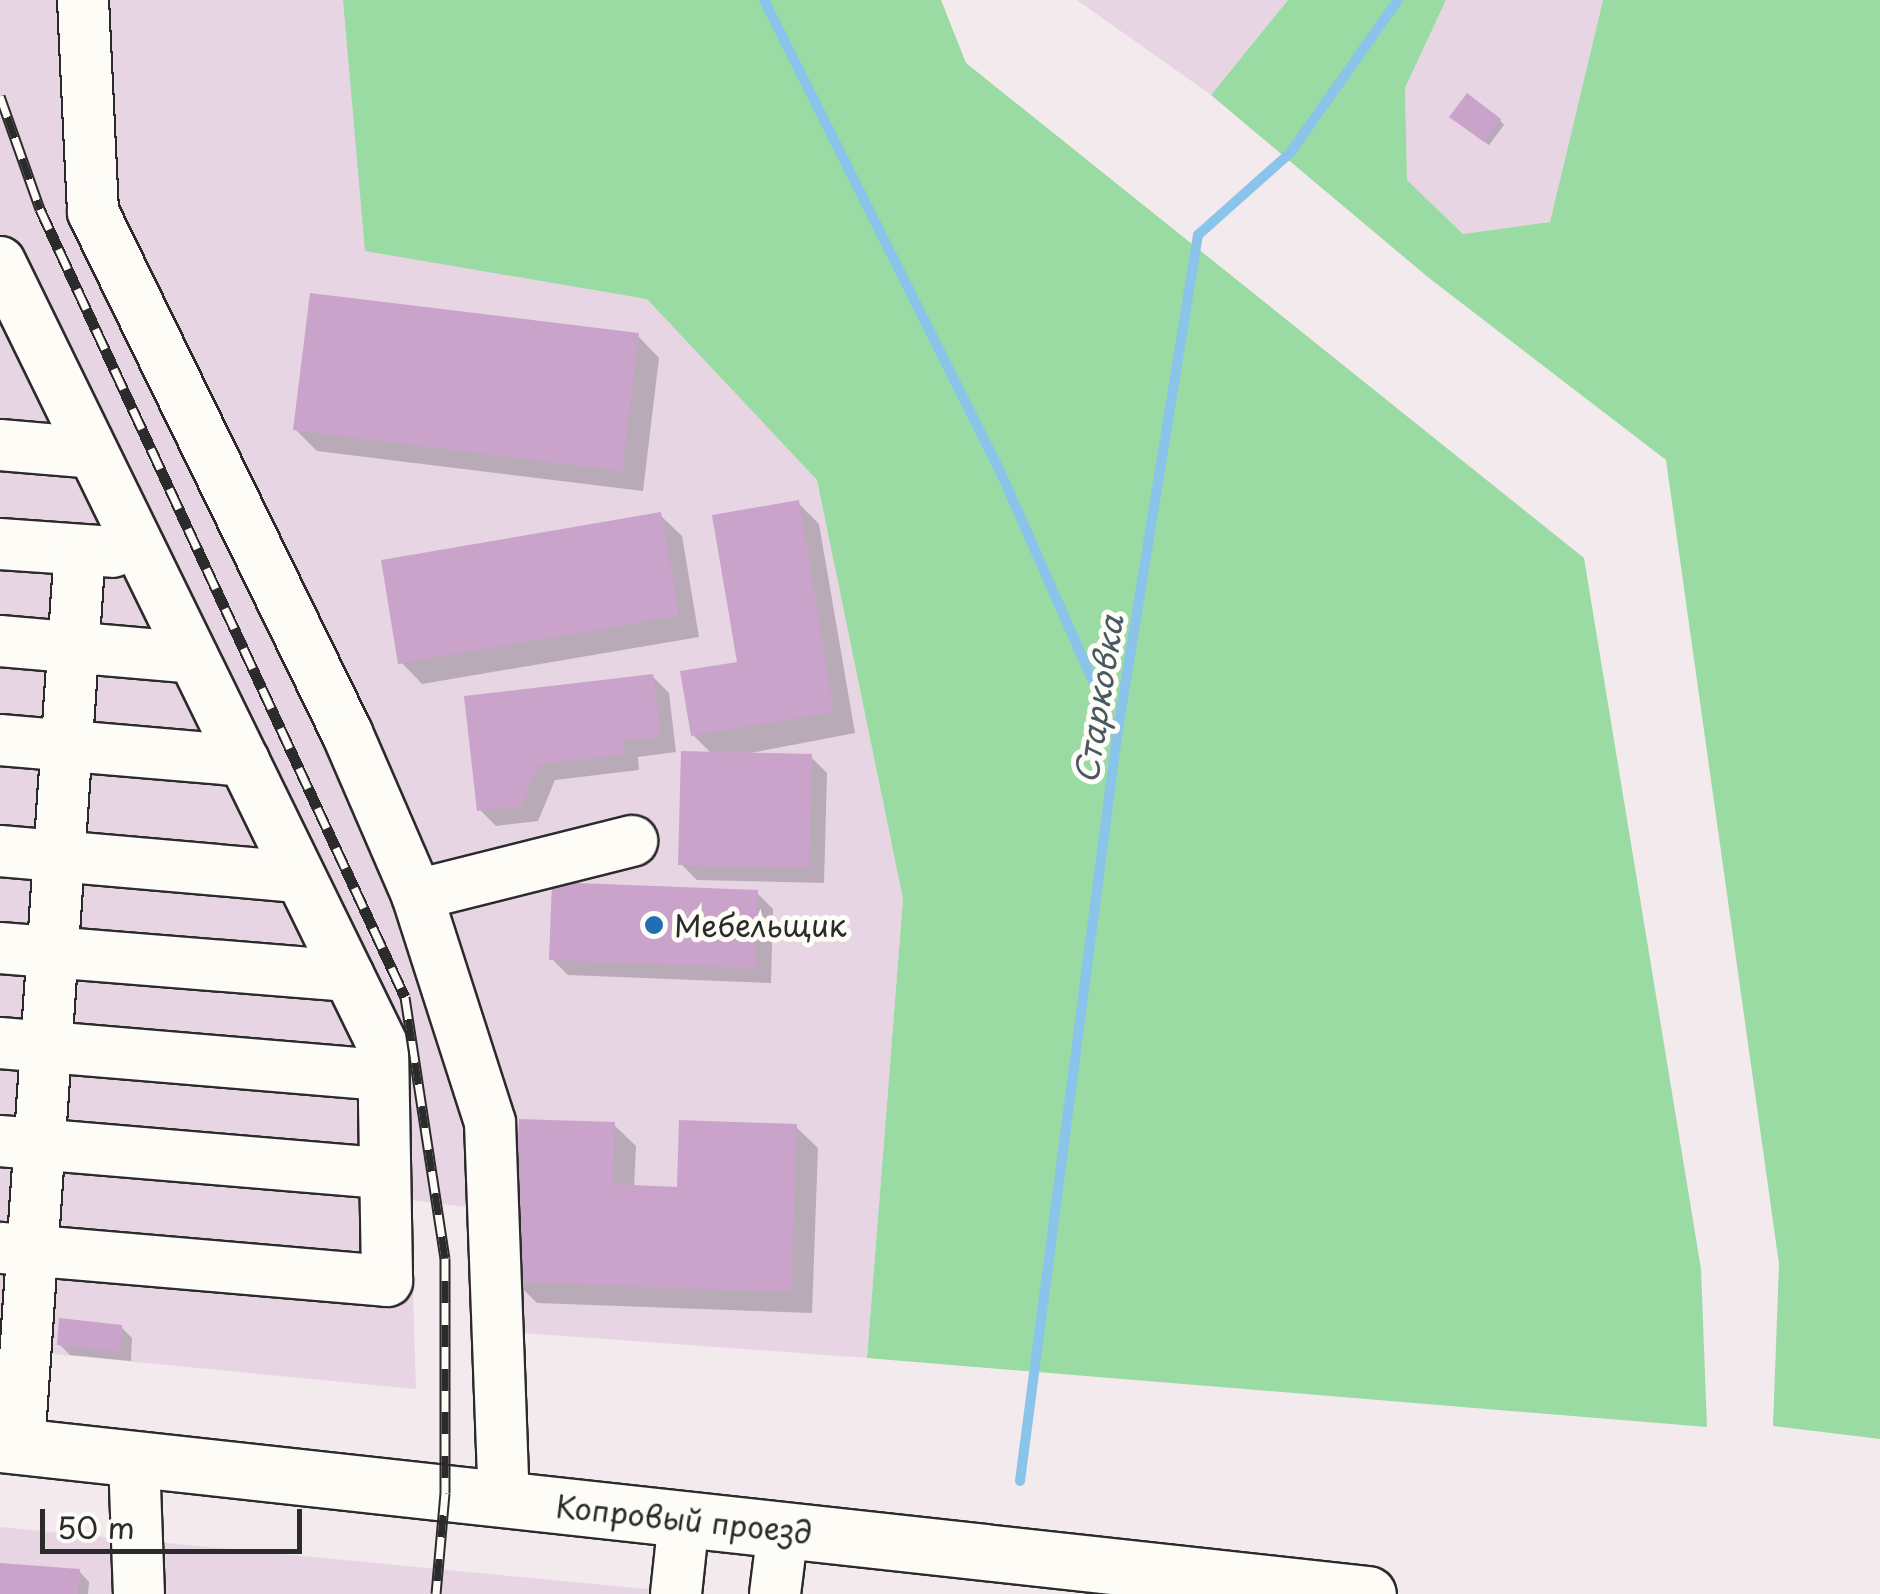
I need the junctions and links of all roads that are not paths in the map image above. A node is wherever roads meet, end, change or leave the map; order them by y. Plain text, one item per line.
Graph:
1 (82, 0) edge
2 (0, 262) edge
3 (21, 345) edge
4 (0, 445) edge
5 (93, 453) junction
6 (0, 544) edge
7 (80, 550) junction
8 (143, 555) junction
9 (0, 642) edge
10 (74, 648) junction
11 (194, 658) junction
12 (0, 740) edge
13 (67, 746) junction
14 (244, 761) junction
15 (632, 841) dead end
16 (0, 852) edge
17 (60, 856) junction
18 (300, 877) junction
19 (417, 896) junction
20 (0, 948) edge
21 (53, 952) junction
22 (349, 976) junction
23 (23, 1045) edge
24 (383, 1074) junction
25 (20, 1142) edge
26 (385, 1173) junction
27 (16, 1250) edge
28 (9, 1444) edge
29 (134, 1458) junction
30 (504, 1499) junction
31 (684, 1518) junction
32 (783, 1530) junction
33 (1140, 1582) edge
34 (138, 1594) edge
35 (676, 1594) edge
36 (775, 1594) edge
37 (1368, 1594) edge

1 - 19 lane
2 - 3 lane
3 - 5 lane
4 - 5 lane
5 - 8 lane
6 - 7 lane
7 - 8 lane
7 - 10 lane
8 - 11 lane
9 - 10 lane
10 - 11 lane
10 - 13 lane
11 - 14 lane
12 - 13 lane
13 - 14 lane
13 - 17 lane
14 - 18 lane
15 - 19 lane
16 - 17 lane
17 - 18 lane
17 - 21 lane
18 - 22 lane
19 - 30 lane
20 - 21 lane
21 - 22 lane
21 - 23 lane
22 - 24 lane
23 - 24 lane
23 - 25 lane
24 - 26 lane
25 - 26 lane
25 - 27 lane
26 - 27 lane
27 - 28 lane
28 - 29 main road, Копровый проезд
29 - 30 main road, Копровый проезд
29 - 34 lane
30 - 31 main road, Копровый проезд
31 - 32 main road, Копровый проезд
31 - 35 lane
32 - 33 main road, Копровый проезд
32 - 36 lane
33 - 37 main road, Копровый проезд

